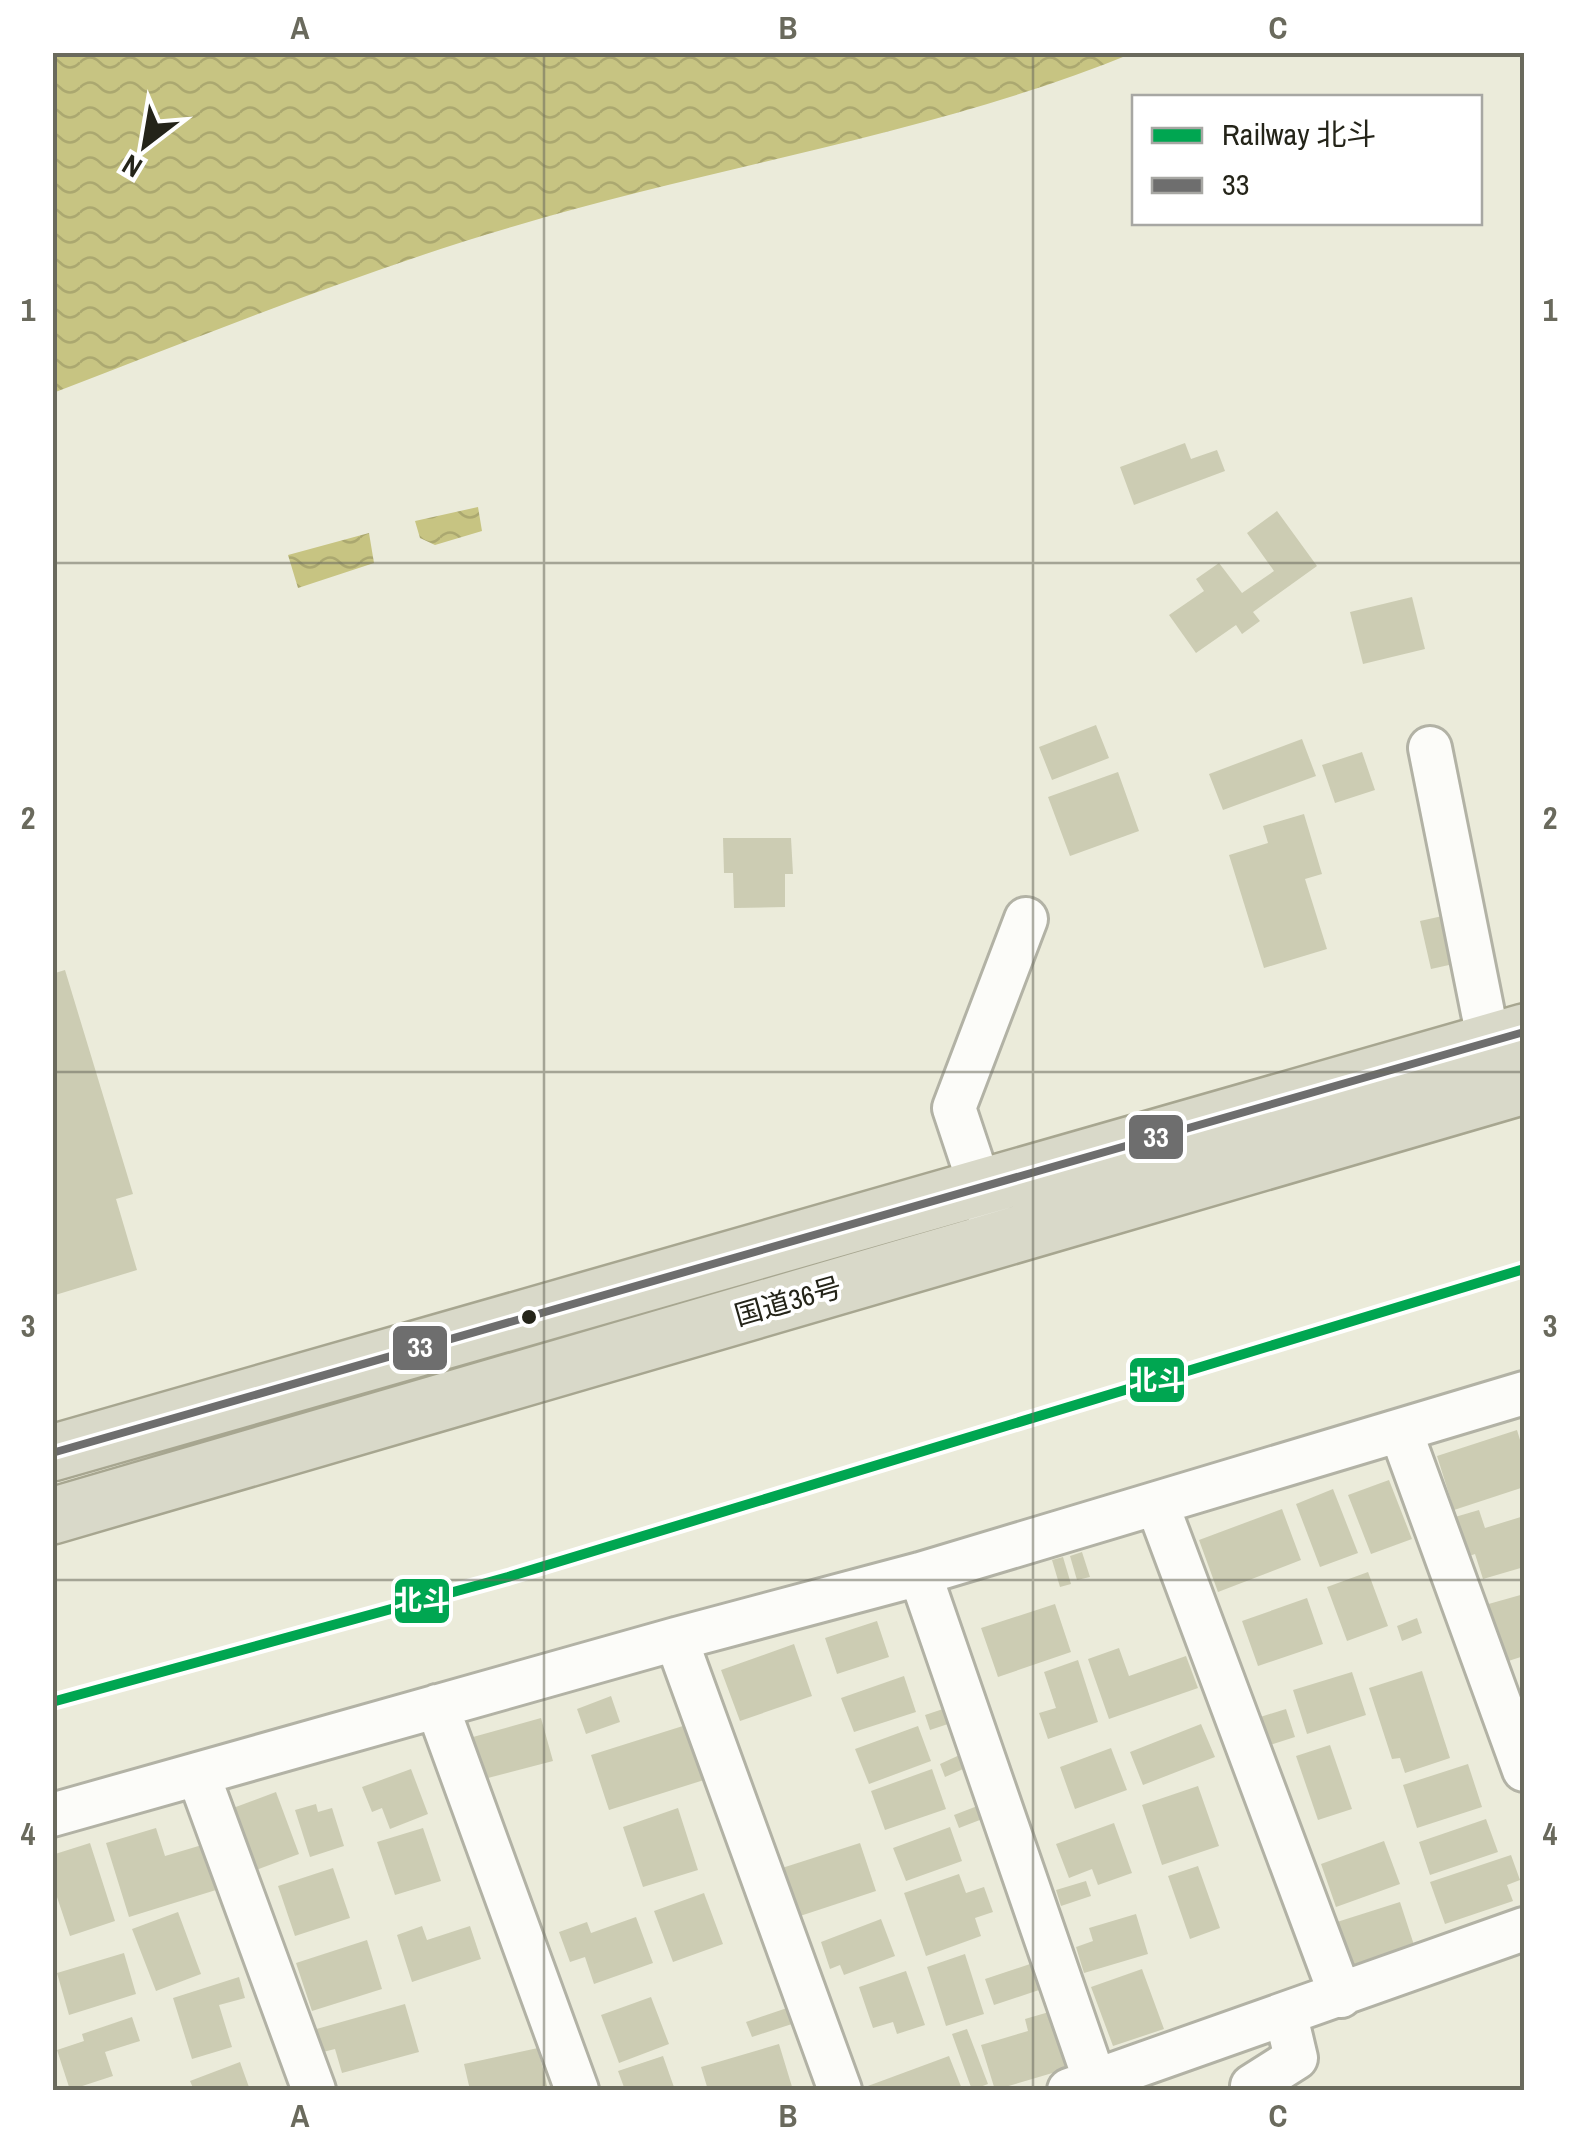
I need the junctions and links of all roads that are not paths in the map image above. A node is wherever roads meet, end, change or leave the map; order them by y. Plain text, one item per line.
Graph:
1 (1430, 748) dead end
2 (1026, 919) dead end
3 (1507, 1037) edge
4 (1524, 1086) edge
5 (980, 1189) junction
6 (1000, 1240) junction
7 (1524, 1393) edge
8 (1401, 1432) junction
9 (52, 1453) edge
10 (1157, 1504) junction
11 (52, 1516) edge
12 (920, 1574) junction
13 (676, 1639) junction
14 (436, 1706) junction
15 (1524, 1770) edge
16 (198, 1774) junction
17 (52, 1815) edge
18 (1524, 1930) edge
19 (1342, 1996) junction
20 (1286, 2016) junction
21 (1082, 2086) edge
22 (314, 2090) edge
23 (577, 2090) edge
24 (840, 2090) edge
25 (1255, 2090) edge

1 - 3 street
2 - 5 street
3 - 5 highway, 国道36号
4 - 6 highway, 国道36号
5 - 6 street
5 - 9 highway, 国道36号
6 - 11 highway, 国道36号
7 - 8 street
8 - 10 street
8 - 15 street
10 - 12 street
10 - 19 street
12 - 13 street
12 - 21 street
13 - 14 street
13 - 24 street
14 - 16 street
14 - 23 street
16 - 17 street
16 - 22 street
18 - 19 street
19 - 20 street
20 - 21 street
20 - 25 street

